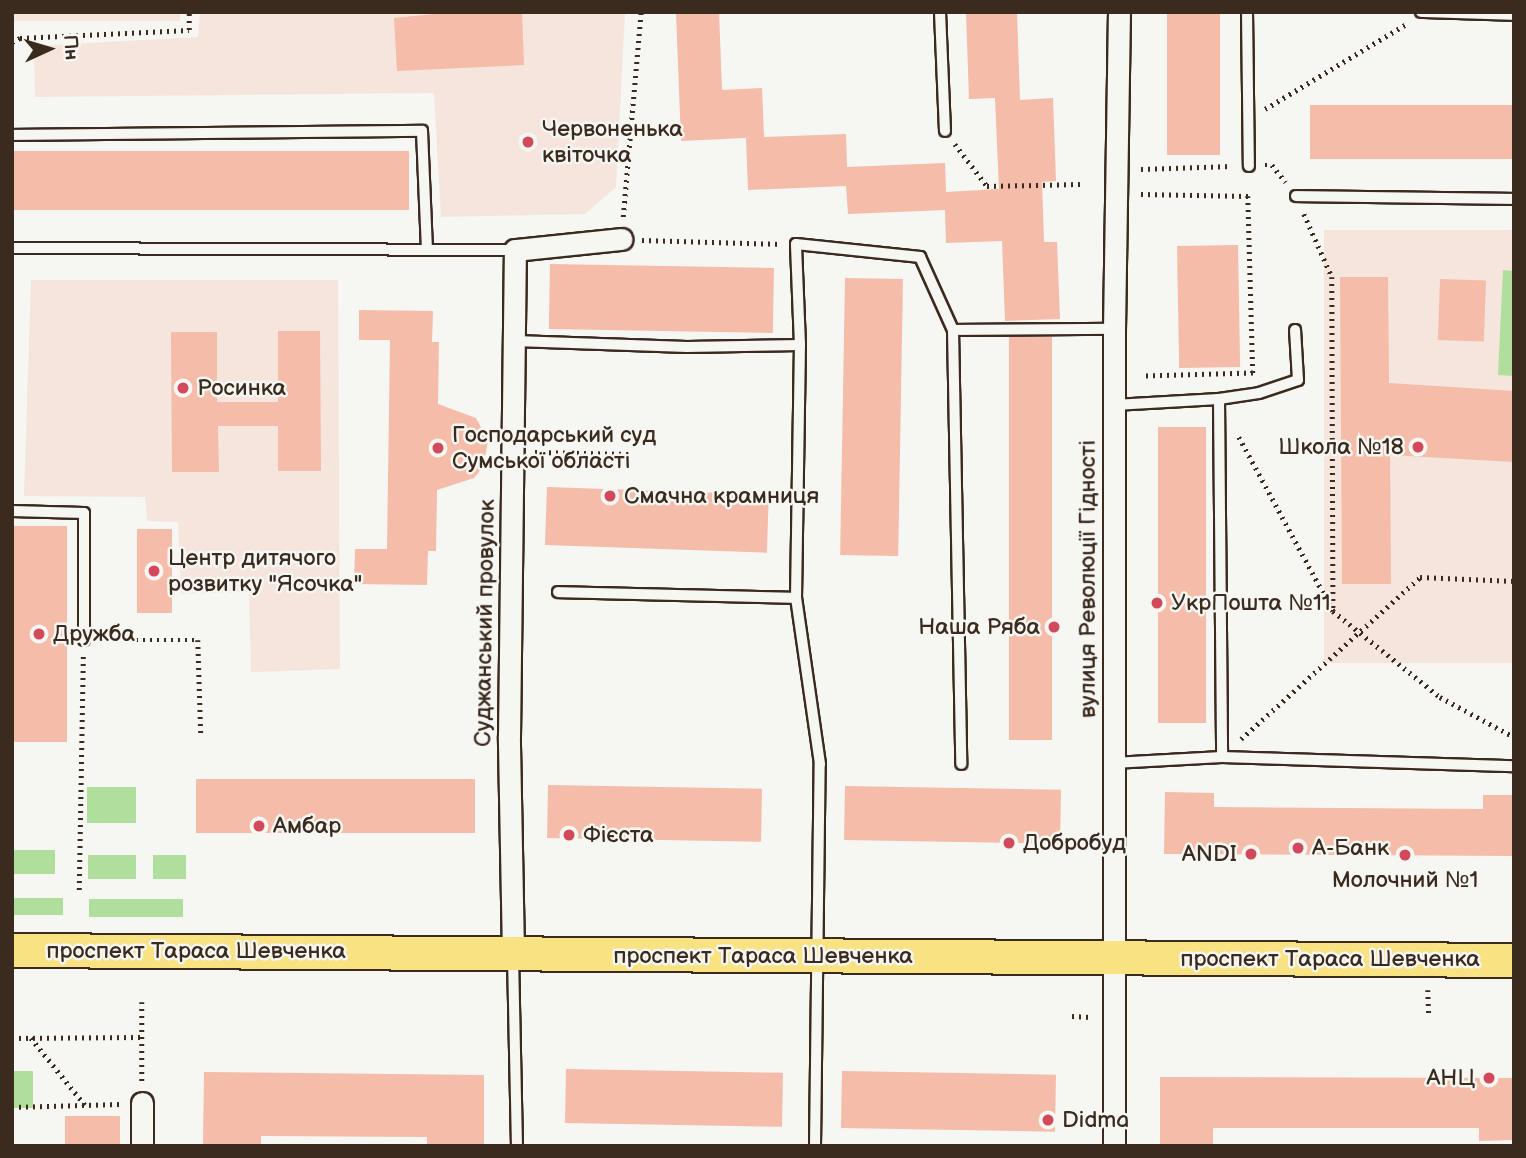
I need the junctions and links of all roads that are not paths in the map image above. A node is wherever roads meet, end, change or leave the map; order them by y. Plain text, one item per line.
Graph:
1 (940, 12) edge
2 (1119, 12) edge
3 (1247, 12) edge
4 (1421, 14) edge
5 (1514, 15) edge
6 (945, 131) road end
7 (12, 135) edge
8 (1249, 166) road end
9 (1296, 196) road end
10 (1514, 199) edge
11 (621, 239) road end
12 (12, 248) edge
13 (427, 250) junction
14 (515, 250) junction
15 (1114, 329) junction
16 (953, 330) junction
17 (1295, 330) dead end
18 (515, 341) junction
19 (800, 345) junction
20 (1219, 399) junction
21 (1114, 405) junction
22 (12, 511) edge
23 (558, 592) dead end
24 (796, 597) junction
25 (83, 640) road end
26 (1222, 757) junction
27 (1114, 763) junction
28 (961, 764) dead end
29 (1514, 766) edge
30 (12, 950) edge
31 (513, 953) junction
32 (817, 956) junction
33 (1115, 958) junction
34 (1514, 960) edge
35 (142, 1103) road end
36 (142, 1146) edge
37 (517, 1146) edge
38 (815, 1146) edge
39 (1114, 1146) edge

1 - 6 lane
2 - 15 street, вулиця Революції Гідності
3 - 8 lane
4 - 5 lane
7 - 13 lane
9 - 10 lane
11 - 14 street
12 - 13 lane
13 - 14 lane
14 - 18 street, Суджанський провулок
15 - 16 lane
15 - 21 street, вулиця Революції Гідності
16 - 19 lane
16 - 28 lane
17 - 20 lane
18 - 19 lane
18 - 31 street, Суджанський провулок
19 - 24 lane
20 - 21 lane
20 - 26 lane
21 - 27 street, вулиця Революції Гідності
22 - 25 lane
23 - 24 lane
24 - 32 lane
26 - 27 lane
26 - 29 lane
27 - 33 street, вулиця Революції Гідності
30 - 31 main road, проспект Тараса Шевченка
31 - 32 main road, проспект Тараса Шевченка
31 - 37 lane
32 - 33 main road, проспект Тараса Шевченка
32 - 38 lane
33 - 34 main road, проспект Тараса Шевченка
33 - 39 street, вулиця Революції Гідності
35 - 36 street

